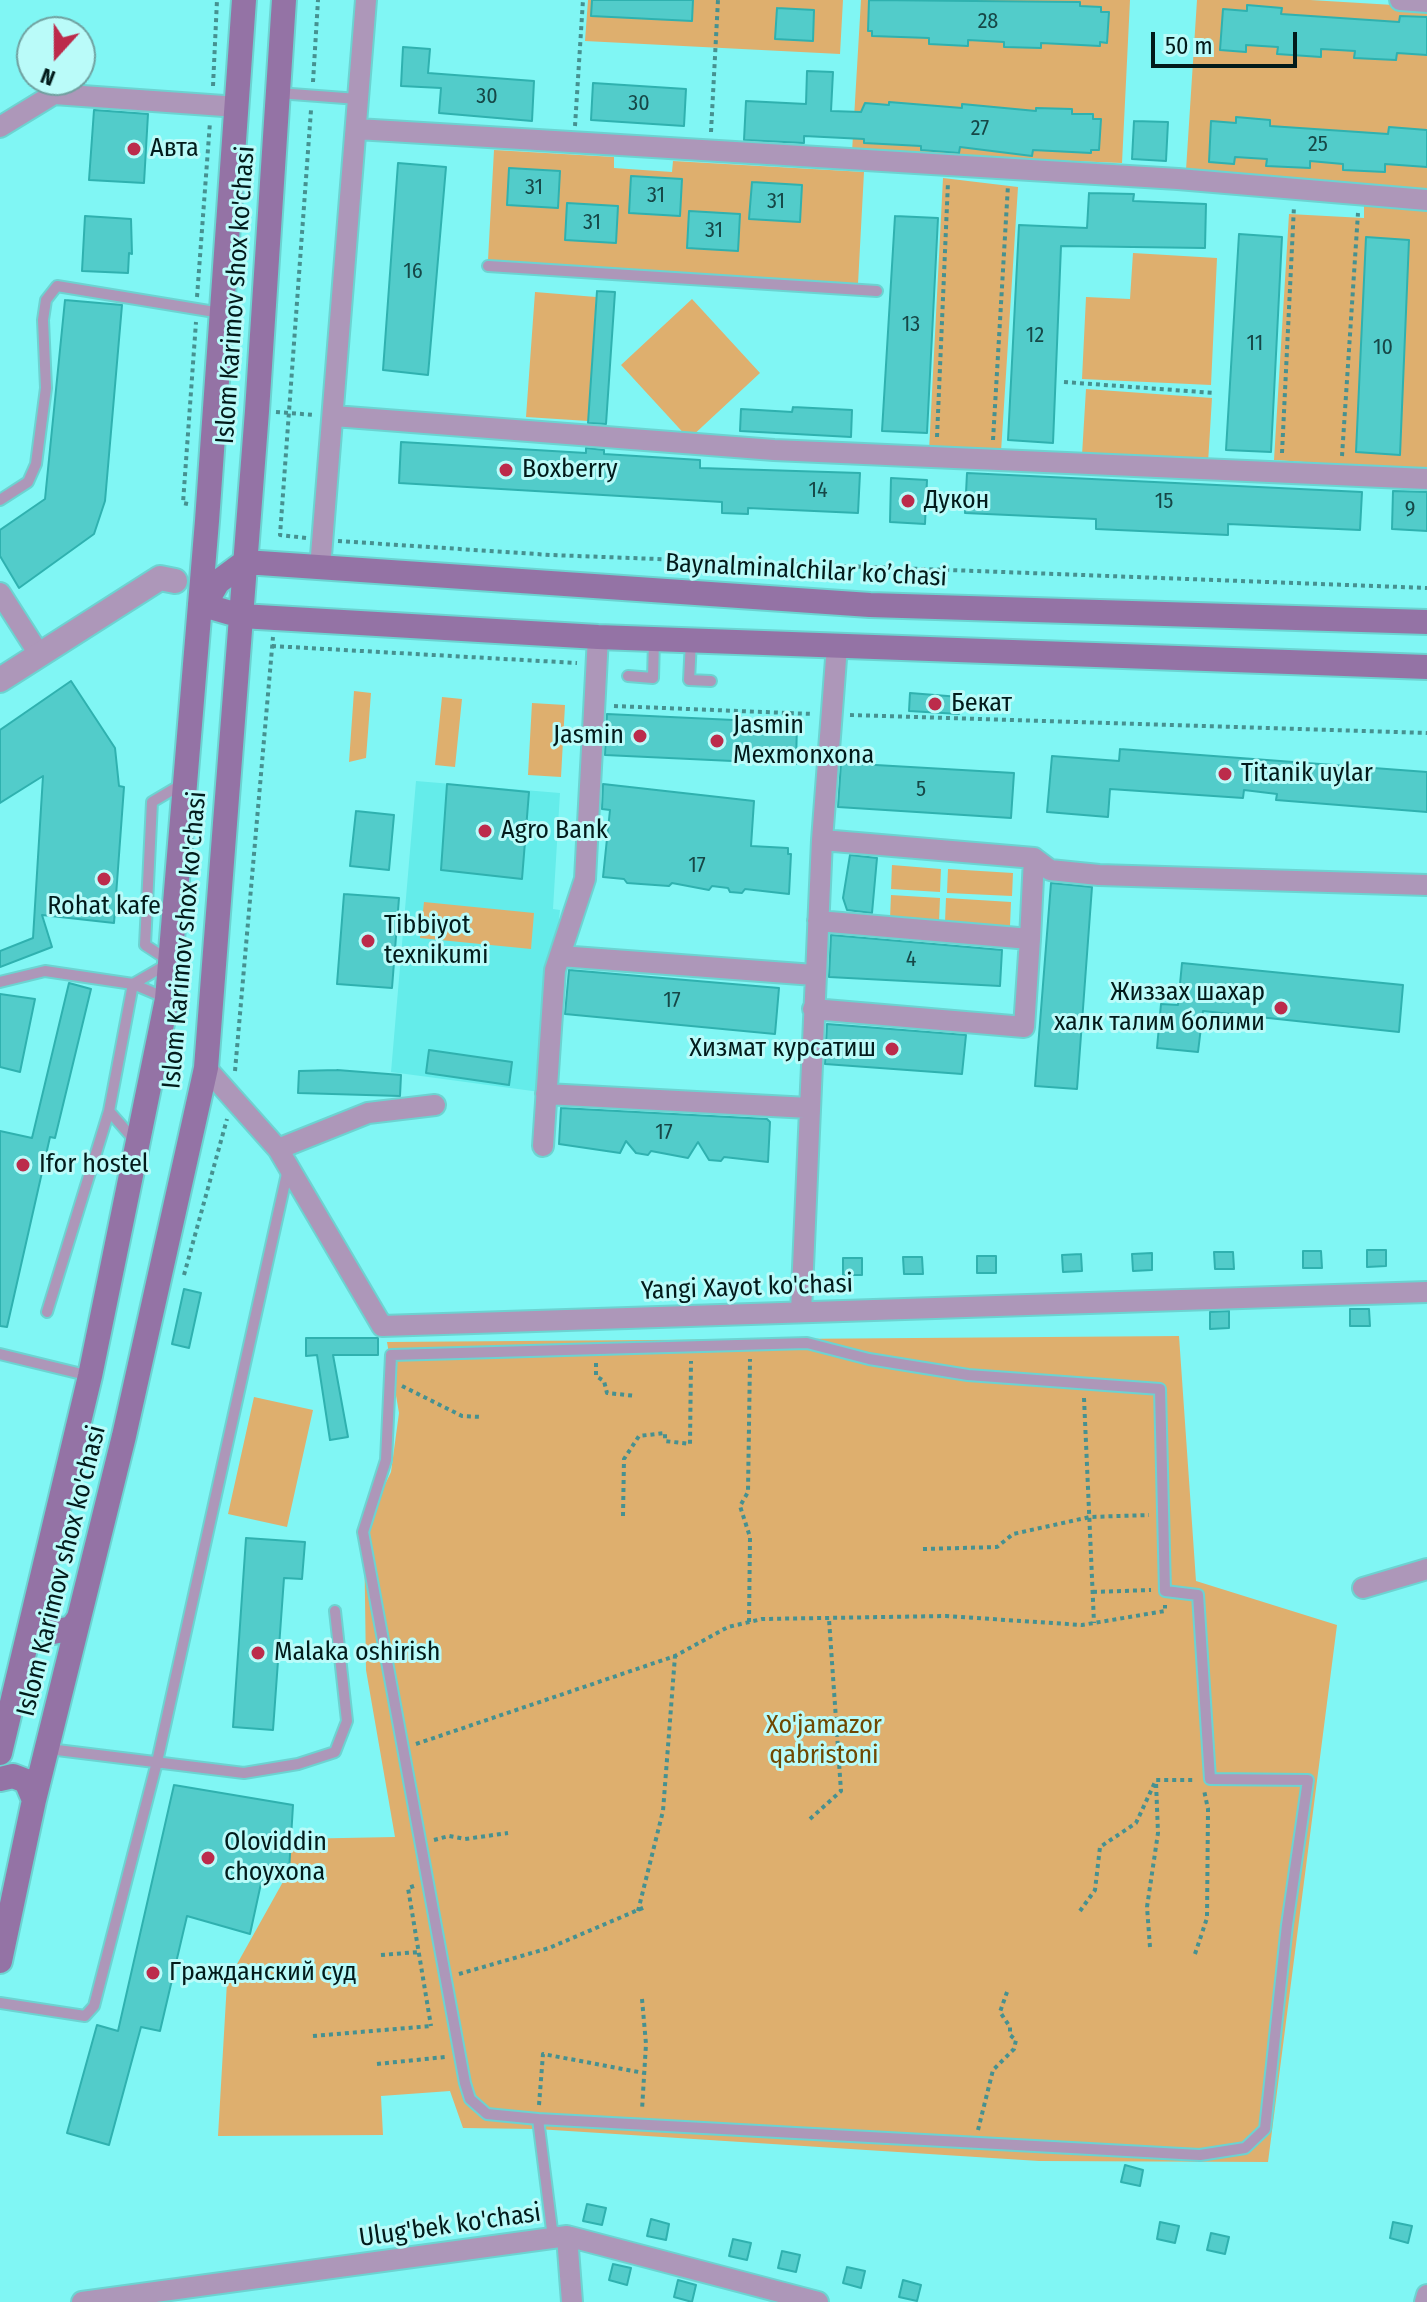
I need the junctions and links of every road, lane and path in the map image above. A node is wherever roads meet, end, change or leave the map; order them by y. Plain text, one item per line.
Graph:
1 (217, 0) edge
2 (244, 0) edge
3 (284, 0) edge
4 (318, 0) edge
5 (366, 0) edge
6 (583, 0) edge
7 (718, 0) edge
8 (1400, 0) edge
9 (1427, 2) edge
10 (278, 93) junction
11 (312, 96) junction
12 (358, 99) junction
13 (211, 105) junction
14 (238, 107) junction
15 (0, 127) edge
16 (357, 129) junction
17 (574, 144) junction
18 (710, 151) junction
19 (949, 165) junction
20 (1009, 169) junction
21 (1295, 189) junction
22 (1359, 195) junction
23 (1427, 200) edge
24 (488, 266) dead end
25 (877, 291) dead end
26 (196, 311) junction
27 (223, 313) junction
28 (1064, 382) dead end
29 (1215, 393) dead end
30 (257, 411) junction
31 (289, 413) junction
32 (334, 416) junction
33 (936, 456) junction
34 (992, 458) junction
35 (1281, 471) junction
36 (1341, 474) junction
37 (1427, 479) edge
38 (0, 500) edge
39 (183, 503) dead end
40 (280, 535) junction
41 (323, 540) junction
42 (204, 558) junction
43 (245, 562) junction
44 (278, 566) junction
45 (320, 568) junction
46 (175, 581) junction
47 (1427, 588) edge
48 (0, 593) edge
49 (201, 613) junction
50 (241, 616) junction
51 (274, 618) junction
52 (1427, 622) edge
53 (598, 637) junction
54 (654, 640) junction
55 (691, 641) junction
56 (272, 646) junction
57 (837, 646) junction
58 (39, 654) junction
59 (597, 664) junction
60 (1427, 667) edge
61 (628, 676) dead end
62 (0, 680) edge
63 (711, 681) dead end
64 (595, 705) junction
65 (832, 714) junction
66 (1427, 733) edge
67 (822, 840) junction
68 (1034, 858) junction
69 (1427, 885) edge
70 (818, 921) junction
71 (1030, 939) junction
72 (560, 956) junction
73 (171, 962) junction
74 (814, 975) junction
75 (0, 982) edge
76 (133, 984) junction
77 (167, 999) junction
78 (813, 1009) junction
79 (206, 1068) junction
80 (546, 1094) junction
81 (232, 1099) junction
82 (435, 1105) dead end
83 (809, 1108) junction
84 (109, 1111) junction
85 (139, 1146) junction
86 (543, 1146) dead end
87 (278, 1149) junction
88 (288, 1168) junction
89 (184, 1275) dead end
90 (1427, 1292) edge
91 (47, 1312) dead end
92 (801, 1312) junction
93 (750, 1345) junction
94 (691, 1346) junction
95 (595, 1349) junction
96 (0, 1354) edge
97 (90, 1376) junction
98 (392, 1383) junction
99 (1084, 1384) junction
100 (636, 1396) dead end
101 (482, 1417) dead end
102 (1163, 1515) junction
103 (623, 1516) dead end
104 (1090, 1517) junction
105 (923, 1549) dead end
106 (1427, 1569) edge
107 (1363, 1588) dead end
108 (1165, 1591) junction
109 (1093, 1592) junction
110 (36, 1607) junction
111 (335, 1611) dead end
112 (79, 1618) junction
113 (829, 1619) junction
114 (749, 1622) junction
115 (1094, 1623) junction
116 (675, 1656) junction
117 (47, 1749) junction
118 (403, 1749) junction
119 (0, 1753) edge
120 (157, 1762) junction
121 (0, 1779) edge
122 (1156, 1780) junction
123 (34, 1800) junction
124 (810, 1819) dead end
125 (508, 1833) dead end
126 (420, 1844) junction
127 (427, 1883) junction
128 (645, 1907) dead end
129 (638, 1911) junction
130 (1080, 1911) dead end
131 (1150, 1947) dead end
132 (419, 1952) junction
133 (1195, 1954) dead end
134 (381, 1955) dead end
135 (0, 1961) edge
136 (445, 1977) junction
137 (1007, 1992) dead end
138 (642, 1999) dead end
139 (0, 2003) edge
140 (454, 2024) junction
141 (431, 2026) junction
142 (313, 2036) dead end
143 (460, 2056) junction
144 (377, 2064) dead end
145 (644, 2073) junction
146 (538, 2119) junction
147 (642, 2125) junction
148 (975, 2144) junction
149 (567, 2236) junction
150 (1427, 2295) edge
151 (82, 2302) edge
152 (572, 2302) edge
153 (818, 2302) edge
154 (1425, 2302) edge

1 - 13 path
2 - 14 main road, Islom Karimov shox ko'chasi
3 - 10 main road, Islom Karimov shox ko'chasi
4 - 11 path
5 - 12 street
6 - 17 path
7 - 18 path
8 - 9 street
10 - 11 lane
10 - 30 main road, Islom Karimov shox ko'chasi
11 - 12 lane
11 - 31 path
12 - 16 street
13 - 14 street
13 - 15 street
13 - 26 path
14 - 27 main road, Islom Karimov shox ko'chasi
16 - 17 street
16 - 32 street
17 - 18 street
18 - 19 street
19 - 20 street
19 - 33 path
20 - 21 street
20 - 34 path
21 - 22 street
21 - 35 path
22 - 23 street
22 - 36 path
24 - 25 lane
26 - 27 lane
26 - 38 lane
26 - 39 path
27 - 42 main road, Islom Karimov shox ko'chasi
28 - 29 path
30 - 31 path
30 - 43 main road, Islom Karimov shox ko'chasi
31 - 32 path
31 - 40 path
32 - 33 street
32 - 41 street
33 - 34 street
34 - 35 street
35 - 36 street
36 - 37 street
40 - 41 path
40 - 44 path
41 - 45 street
41 - 47 path
42 - 43 main road, Baynalminalchilar ko’chasi
42 - 46 street
42 - 49 main road, Islom Karimov shox ko'chasi
43 - 44 main road, Baynalminalchilar ko’chasi
43 - 49 main road
43 - 50 main road, Islom Karimov shox ko'chasi
44 - 45 main road, Baynalminalchilar ko’chasi
45 - 52 main road, Baynalminalchilar ko’chasi
46 - 49 street
46 - 58 street
48 - 58 street
49 - 50 main road
49 - 73 main road, Islom Karimov shox ko'chasi
50 - 51 main road
50 - 79 main road, Islom Karimov shox ko'chasi
51 - 53 main road
51 - 56 path
53 - 54 main road
53 - 59 street
54 - 55 main road
54 - 61 lane
55 - 57 main road
55 - 63 lane
56 - 59 path
56 - 81 path
57 - 60 main road
57 - 65 street
58 - 62 street
59 - 64 street
64 - 65 path
64 - 72 street
65 - 66 path
65 - 67 street
67 - 68 street
67 - 70 street
68 - 69 street
68 - 71 street
70 - 71 street
70 - 74 street
71 - 78 street
72 - 74 street
72 - 80 street
73 - 76 lane
73 - 77 main road, Islom Karimov shox ko'chasi
74 - 78 street
75 - 76 lane
76 - 77 lane
76 - 84 lane
77 - 85 main road, Islom Karimov shox ko'chasi
78 - 83 street
79 - 81 street, Yangi Xayot ko'chasi
79 - 112 main road, Islom Karimov shox ko'chasi
80 - 83 street
80 - 86 street
81 - 87 street, Yangi Xayot ko'chasi
81 - 89 path
82 - 87 street
83 - 92 street
84 - 85 lane
84 - 91 lane
85 - 97 main road, Islom Karimov shox ko'chasi
87 - 88 street, Yangi Xayot ko'chasi
88 - 92 street, Yangi Xayot ko'chasi
88 - 120 lane
90 - 92 street, Yangi Xayot ko'chasi
93 - 94 lane
93 - 99 lane
93 - 114 path
94 - 95 lane
94 - 103 path
95 - 98 lane
95 - 100 path
96 - 97 lane
97 - 110 main road, Islom Karimov shox ko'chasi
98 - 101 path
98 - 118 lane
99 - 102 lane
99 - 104 path
102 - 104 path
102 - 108 lane
104 - 105 path
104 - 109 path
106 - 107 street
108 - 109 path
108 - 115 path
108 - 148 lane
109 - 115 path
110 - 112 main road
110 - 119 main road, Islom Karimov shox ko'chasi
111 - 120 lane
112 - 117 main road, Islom Karimov shox ko'chasi
113 - 114 path
113 - 115 path
113 - 124 path
114 - 116 path
116 - 118 path
116 - 129 path
117 - 120 lane
117 - 123 main road, Islom Karimov shox ko'chasi
118 - 126 lane
120 - 139 lane
121 - 123 main road
122 - 130 path
122 - 131 path
122 - 133 path
123 - 135 main road, Islom Karimov shox ko'chasi
125 - 126 path
126 - 127 lane
127 - 132 path
127 - 136 lane
128 - 129 path
129 - 136 path
132 - 134 path
132 - 141 path
136 - 140 lane
137 - 148 path
138 - 145 path
140 - 141 path
140 - 143 lane
141 - 142 path
143 - 144 path
143 - 146 lane
145 - 146 path
145 - 147 path
146 - 147 lane
146 - 149 lane
147 - 148 lane
149 - 151 street, Ulug'bek ko'chasi
149 - 152 street
149 - 153 street, Ulug'bek ko'chasi
150 - 154 street

